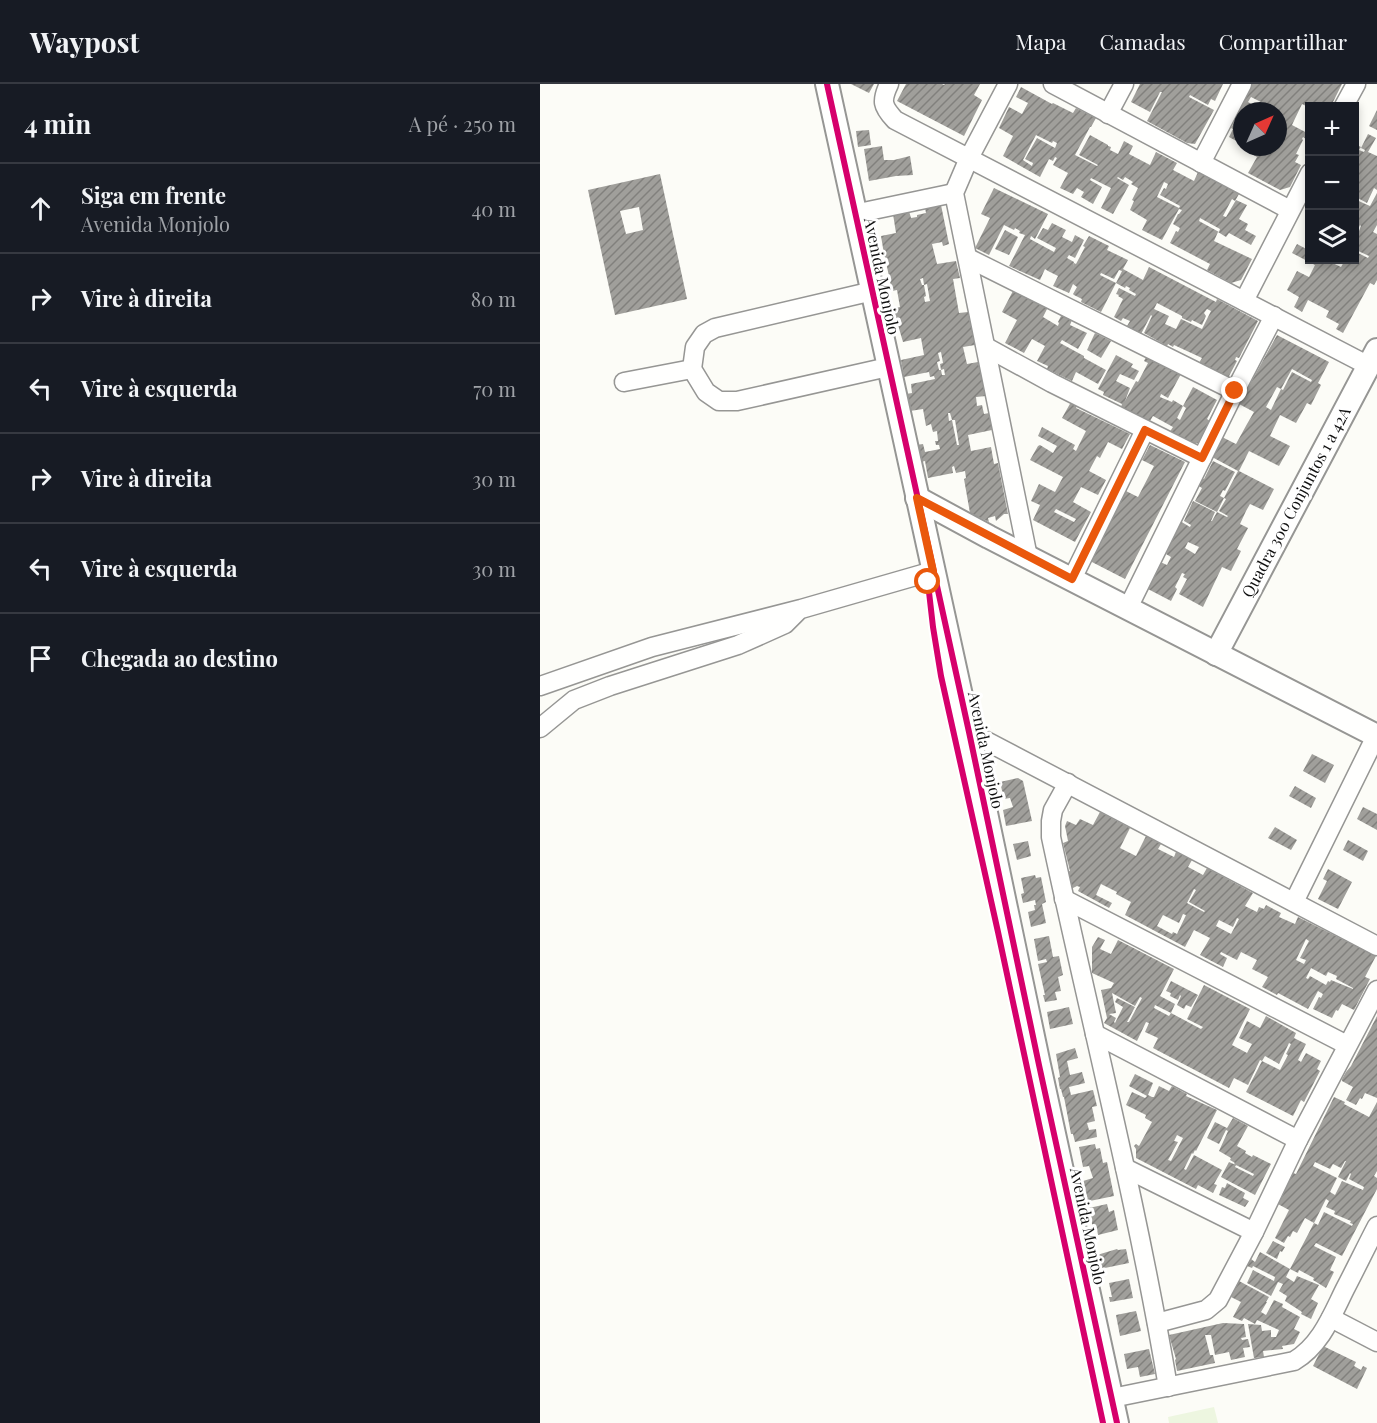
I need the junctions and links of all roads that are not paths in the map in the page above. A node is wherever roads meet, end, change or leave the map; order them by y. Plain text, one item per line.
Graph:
1 (827, 84) edge
2 (889, 84) edge
3 (1008, 84) edge
4 (1053, 84) edge
5 (1124, 84) edge
6 (1242, 84) edge
7 (1356, 84) edge
8 (1346, 102) edge
9 (1108, 114) junction
10 (969, 158) junction
11 (1201, 163) junction
12 (1305, 182) edge
13 (954, 193) junction
14 (1290, 210) junction
15 (854, 214) junction
16 (968, 258) junction
17 (873, 291) junction
18 (1244, 301) junction
19 (1274, 316) junction
20 (986, 347) junction
21 (1373, 358) edge
22 (888, 367) junction
23 (692, 369) junction
24 (624, 382) dead end
25 (1235, 391) junction
26 (1145, 430) junction
27 (1202, 458) junction
28 (917, 498) junction
29 (1028, 557) junction
30 (933, 571) junction
31 (1072, 579) junction
32 (1128, 608) junction
33 (801, 609) junction
34 (1216, 654) junction
35 (540, 686) edge
36 (540, 728) edge
37 (969, 732) junction
38 (1377, 736) edge
39 (1068, 783) junction
40 (1064, 899) junction
41 (1294, 902) junction
42 (1377, 946) edge
43 (1377, 990) edge
44 (1095, 1034) junction
45 (1347, 1045) junction
46 (1298, 1140) junction
47 (1125, 1168) junction
48 (1377, 1226) edge
49 (1254, 1232) junction
50 (1331, 1318) junction
51 (1157, 1323) junction
52 (1377, 1342) edge
53 (1168, 1387) junction
54 (1112, 1398) junction
55 (1117, 1423) edge

1 - 15 street, Avenida Monjolo
2 - 10 street
3 - 10 street
4 - 9 street
5 - 9 street
6 - 11 street
7 - 8 street
9 - 11 street
10 - 13 street
10 - 18 street
11 - 14 street
12 - 14 street
13 - 15 street
13 - 16 street
14 - 18 street
15 - 17 street, Avenida Monjolo
16 - 20 street
16 - 25 street
17 - 22 street, Avenida Monjolo
17 - 23 street
18 - 19 street
19 - 21 street
19 - 25 street
20 - 26 street
20 - 29 street
21 - 34 street, Quadra 300 Conjuntos 1 a 42A
22 - 23 street
22 - 28 street, Avenida Monjolo
23 - 24 street
25 - 27 street
26 - 27 street
26 - 31 street
27 - 32 street
28 - 29 street
28 - 30 street, Avenida Monjolo
29 - 31 street
30 - 33 street
30 - 37 street, Avenida Monjolo
31 - 32 street
32 - 34 street
33 - 35 street
33 - 36 street
34 - 38 street
37 - 39 street
37 - 54 street, Avenida Monjolo
38 - 41 street
39 - 40 street
39 - 41 street
40 - 44 street
40 - 45 street
41 - 42 street
43 - 45 street
44 - 46 street
44 - 47 street
45 - 46 street
46 - 49 street
47 - 49 street
47 - 51 street
48 - 50 street
49 - 51 street
50 - 52 street
50 - 53 street
51 - 53 street
53 - 54 street
54 - 55 street, Avenida Monjolo

